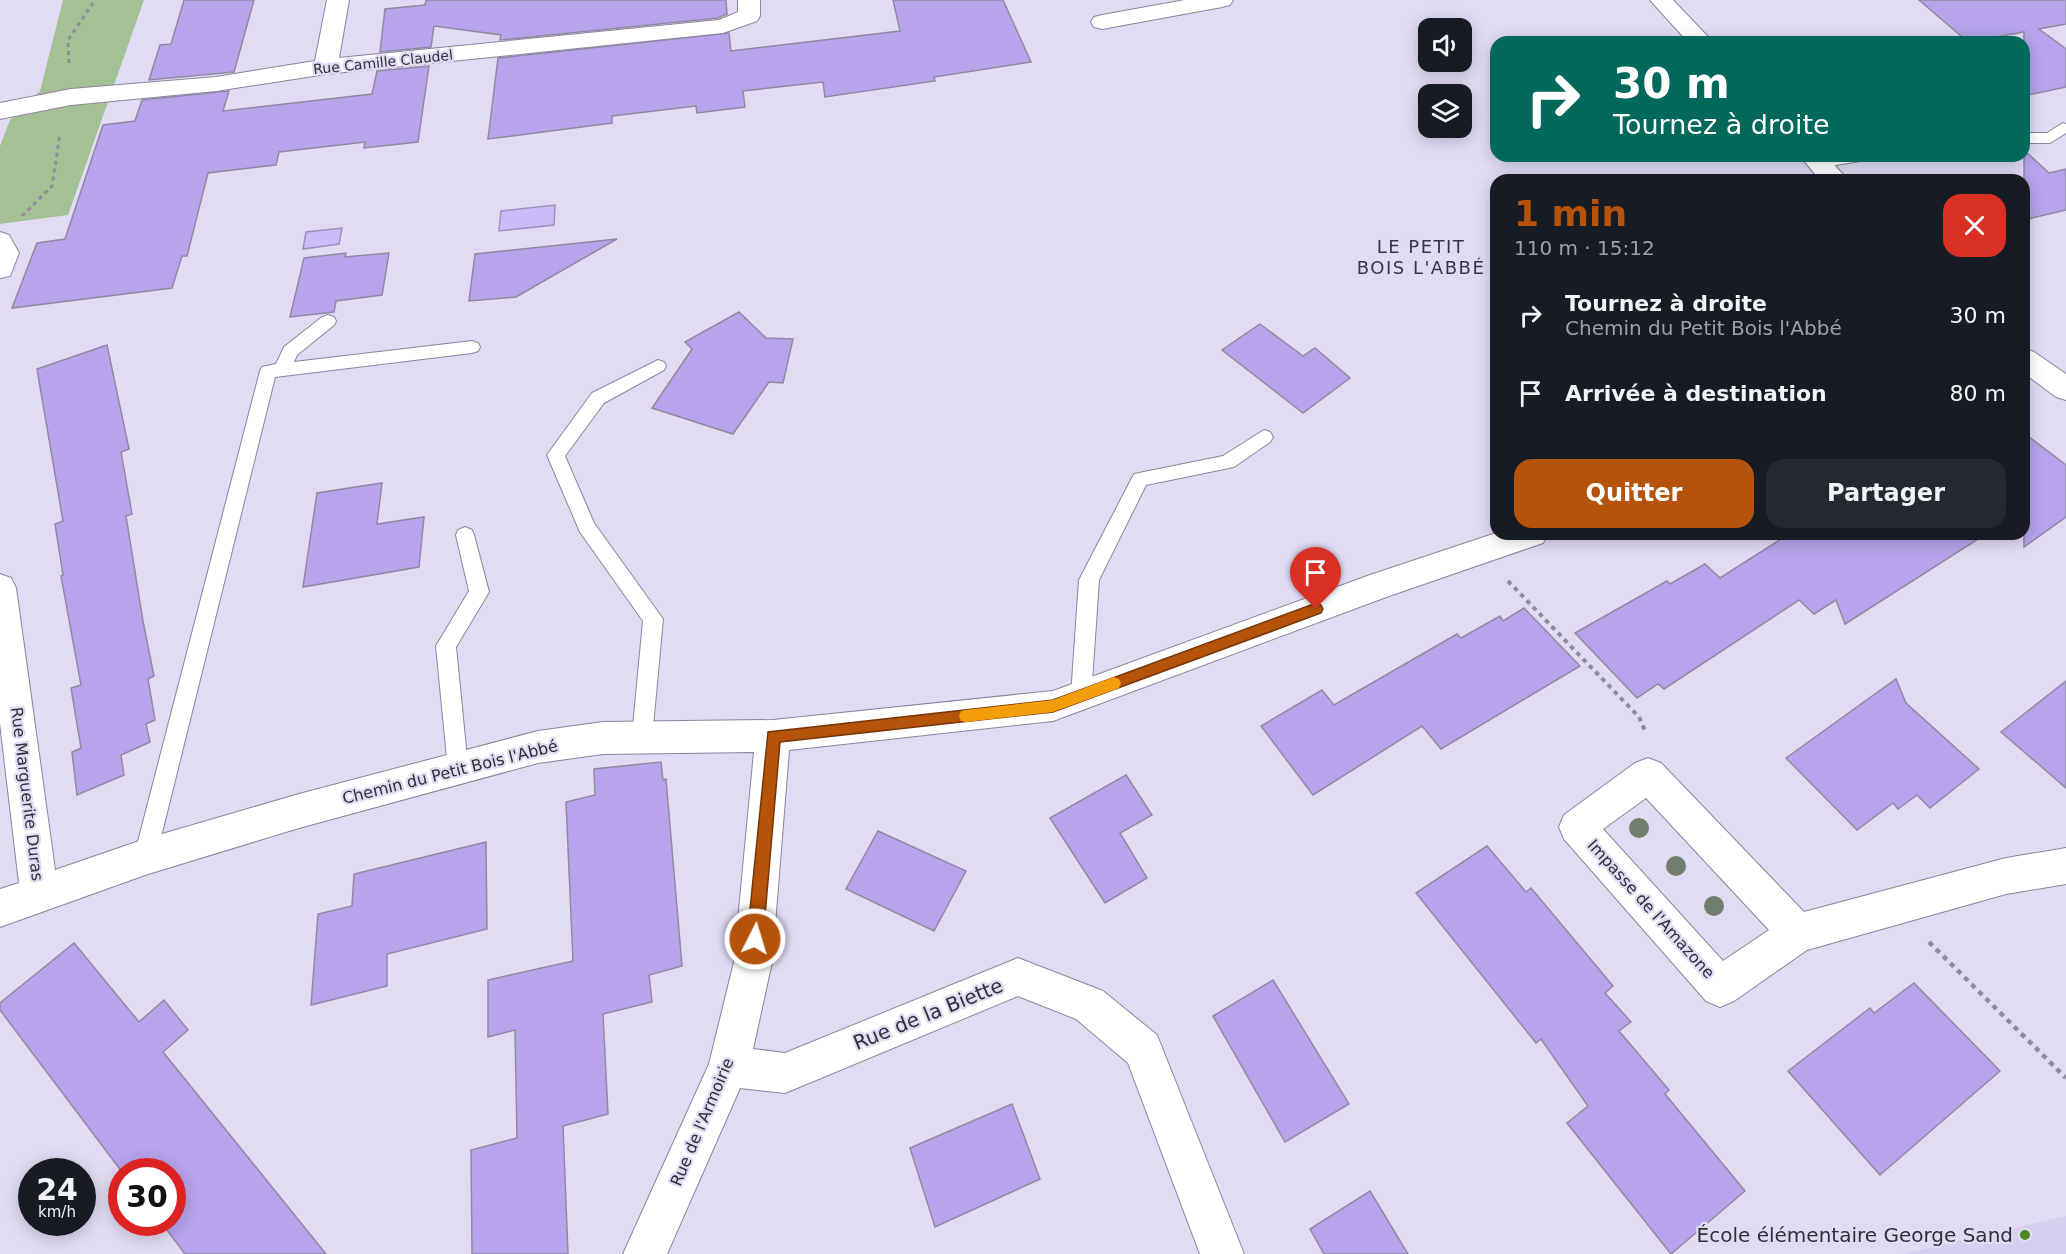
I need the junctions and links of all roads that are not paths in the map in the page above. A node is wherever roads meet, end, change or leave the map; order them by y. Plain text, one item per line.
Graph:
1 (338, 0) edge
2 (749, 0) edge
3 (1222, 0) edge
4 (1661, 0) edge
5 (1102, 22) dead end
6 (1695, 36) edge
7 (326, 67) junction
8 (0, 111) edge
9 (2063, 128) dead end
10 (2030, 138) edge
11 (1837, 162) edge
12 (1822, 166) edge
13 (0, 241) edge
14 (0, 269) edge
15 (328, 321) dead end
16 (472, 347) dead end
17 (2030, 363) edge
18 (658, 366) dead end
19 (282, 369) junction
20 (2066, 389) edge
21 (1264, 437) dead end
22 (465, 535) dead end
23 (1514, 540) edge
24 (0, 588) edge
25 (1081, 696) junction
26 (773, 736) junction
27 (642, 737) junction
28 (458, 768) junction
29 (145, 857) junction
30 (2066, 866) edge
31 (39, 893) junction
32 (0, 908) edge
33 (1798, 933) junction
34 (729, 1067) junction
35 (645, 1254) edge
36 (1221, 1254) edge

1 - 7 street
2 - 7 street, Rue Camille Claudel
3 - 5 street
4 - 6 street
7 - 8 street, Rue Camille Claudel
9 - 10 lane
11 - 12 lane
13 - 14 street
15 - 19 lane
16 - 19 lane
17 - 20 street
18 - 27 lane
19 - 29 lane
21 - 25 lane
22 - 28 lane
23 - 25 street, Chemin du Petit Bois l'Abbé
24 - 31 street, Rue Marguerite Duras
25 - 26 street, Chemin du Petit Bois l'Abbé
26 - 27 street, Chemin du Petit Bois l'Abbé
26 - 34 street, Rue de l'Armoirie
27 - 28 street, Chemin du Petit Bois l'Abbé
28 - 29 street, Chemin du Petit Bois l'Abbé
29 - 31 street, Chemin du Petit Bois l'Abbé
30 - 33 street, Impasse de l'Amazone
31 - 32 street, Chemin du Petit Bois l'Abbé
33 - 33 street, Impasse de l'Amazone
34 - 35 street, Rue de l'Armoirie
34 - 36 street, Rue de la Biette

